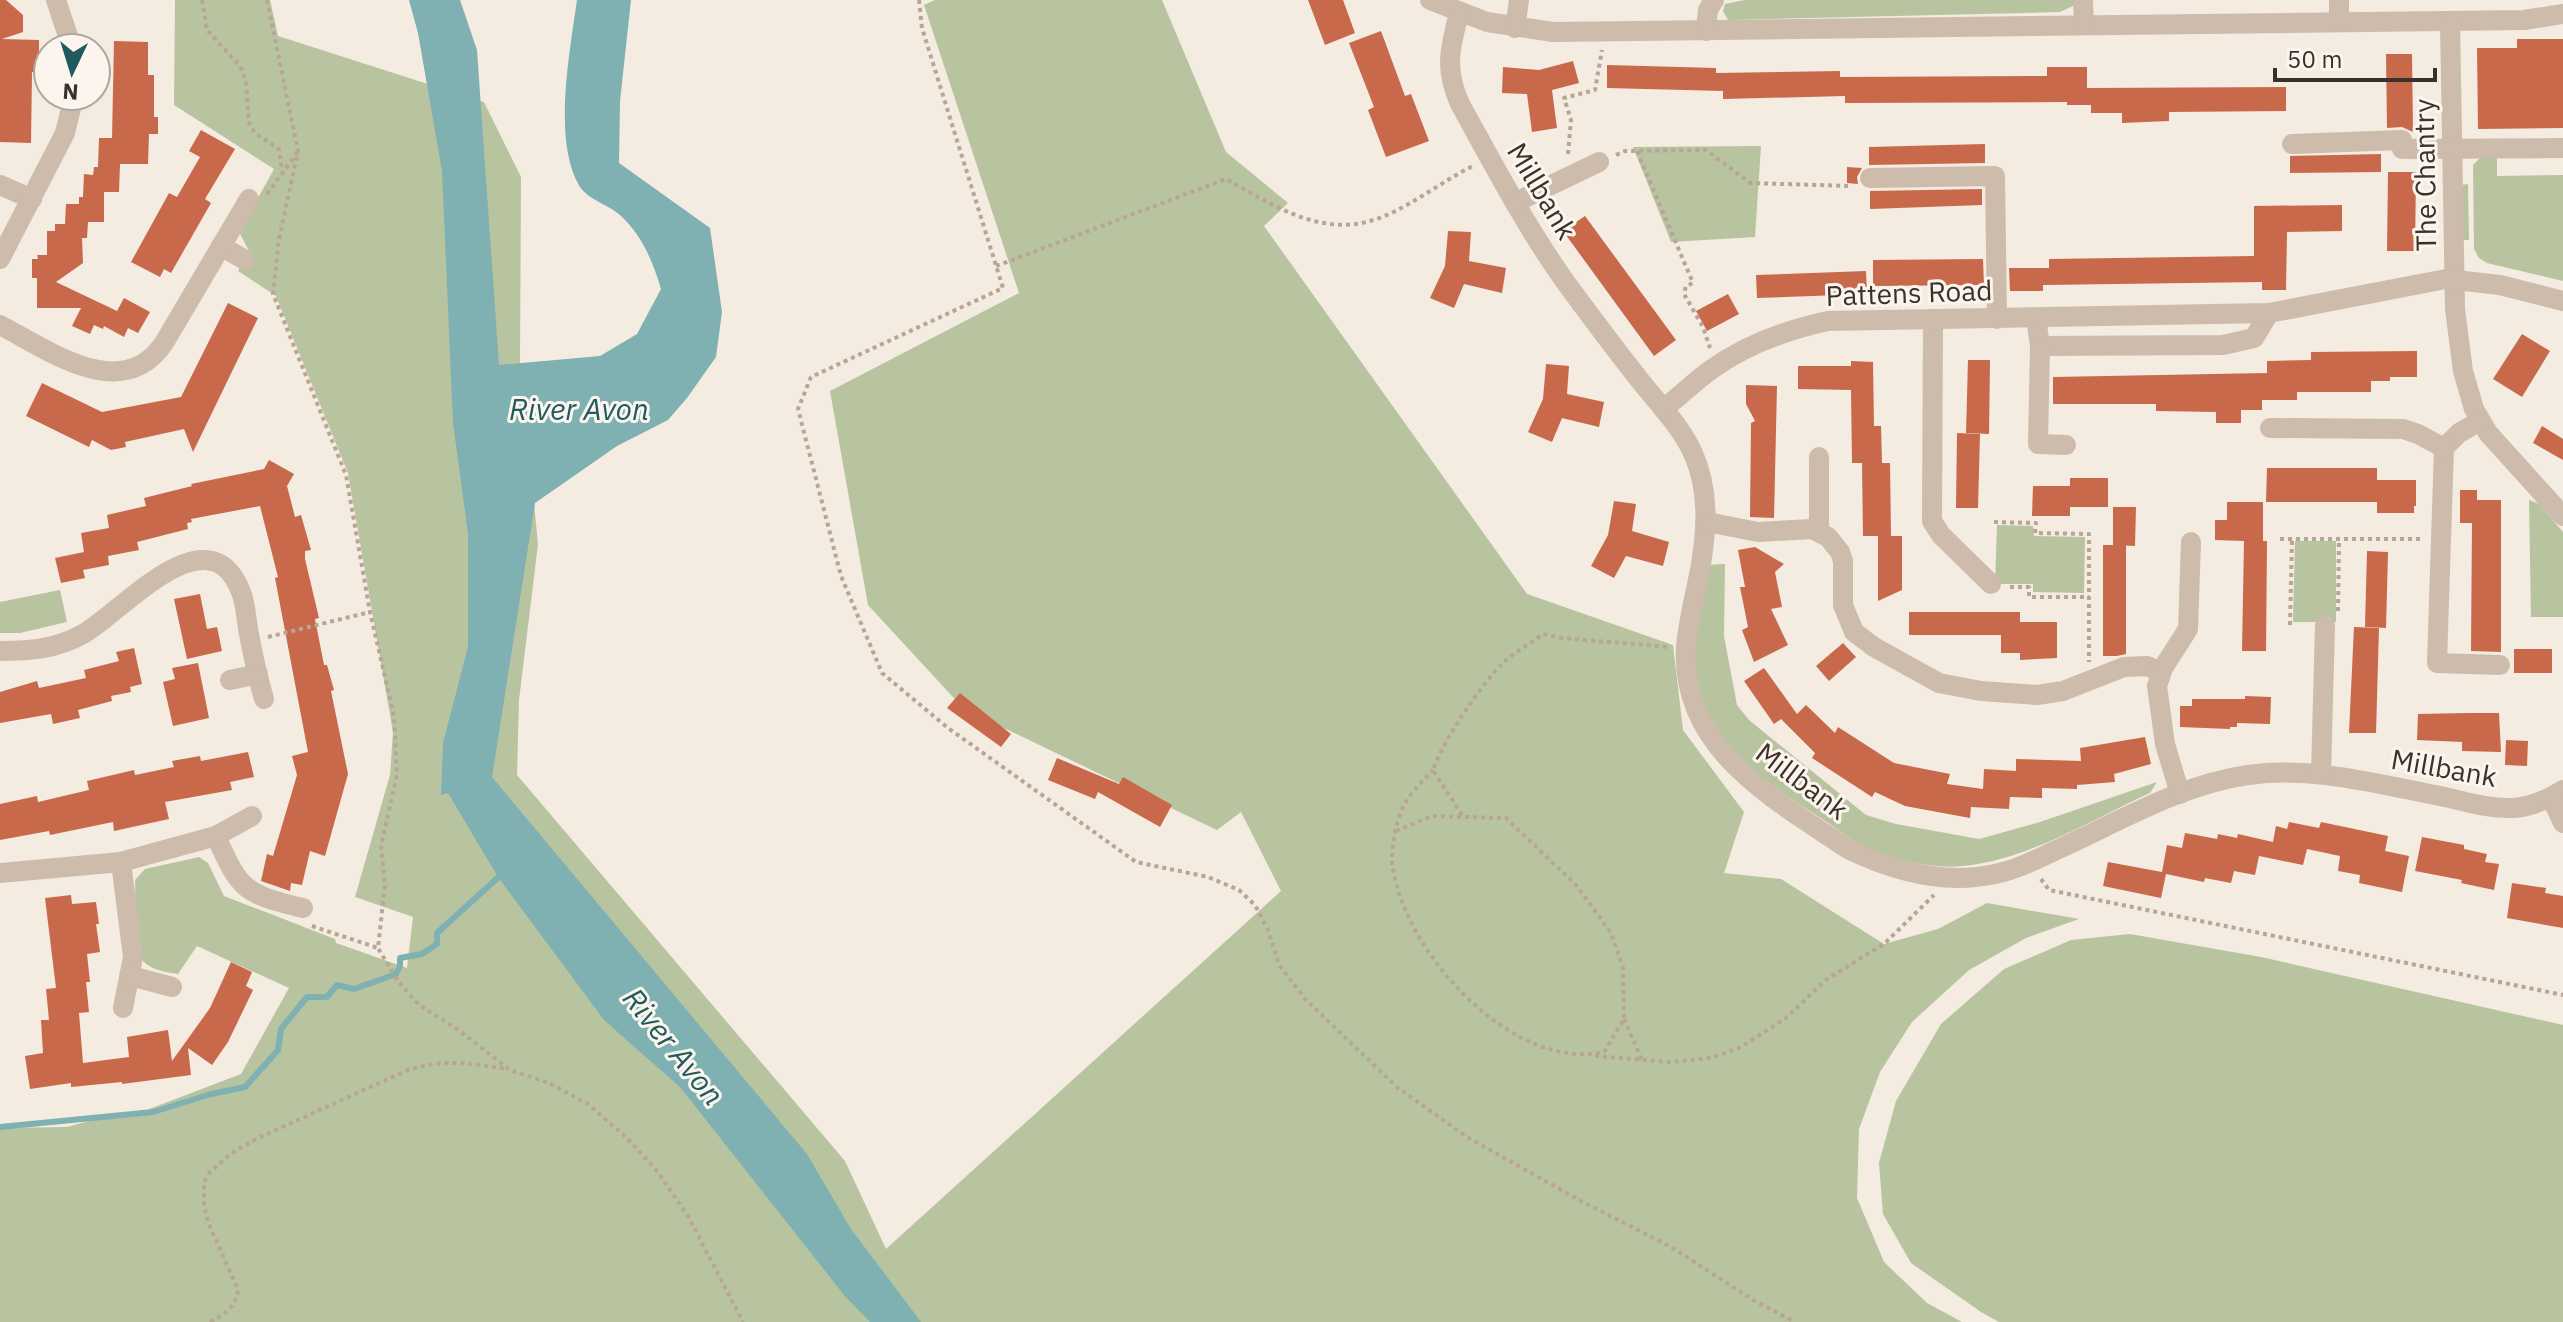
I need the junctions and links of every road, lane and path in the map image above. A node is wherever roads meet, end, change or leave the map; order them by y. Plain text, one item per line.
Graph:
1 (56, 0) edge
2 (202, 0) edge
3 (267, 0) edge
4 (919, 0) edge
5 (1430, 0) edge
6 (1519, 0) edge
7 (1714, 0) edge
8 (2083, 0) edge
9 (2339, 0) edge
10 (2494, 10) edge
11 (1459, 13) junction
12 (2563, 14) edge
13 (2339, 22) junction
14 (2450, 22) junction
15 (2084, 25) junction
16 (1515, 28) junction
17 (1706, 31) junction
18 (67, 32) edge
19 (1601, 56) dead end
20 (70, 112) edge
21 (2292, 144) dead end
22 (2563, 148) edge
23 (2452, 149) junction
24 (298, 151) junction
25 (1625, 151) dead end
26 (1637, 151) junction
27 (1489, 157) junction
28 (1599, 162) dead end
29 (282, 170) junction
30 (1573, 174) junction
31 (1870, 178) joint
32 (0, 185) edge
33 (32, 199) junction
34 (249, 199) joint
35 (1516, 202) junction
36 (221, 246) junction
37 (0, 259) edge
38 (245, 260) dead end
39 (996, 266) junction
40 (2454, 280) junction
41 (2563, 301) edge
42 (2269, 313) junction
43 (2036, 318) junction
44 (1933, 319) junction
45 (1997, 319) junction
46 (0, 325) edge
47 (2040, 346) junction
48 (1716, 366) junction
49 (1663, 409) junction
50 (2480, 421) junction
51 (2270, 428) dead end
52 (2066, 445) dead end
53 (2444, 448) junction
54 (1819, 457) dead end
55 (2563, 516) edge
56 (1707, 522) junction
57 (1994, 522) dead end
58 (1819, 531) junction
59 (2292, 538) junction
60 (2339, 538) junction
61 (2280, 539) dead end
62 (2439, 539) junction
63 (2191, 542) dead end
64 (1991, 584) joint
65 (2089, 597) junction
66 (370, 612) junction
67 (2290, 625) dead end
68 (2332, 625) joint
69 (250, 641) junction
70 (1678, 647) dead end
71 (0, 651) edge
72 (2500, 665) dead end
73 (2161, 672) junction
74 (258, 674) junction
75 (230, 680) dead end
76 (2089, 680) junction
77 (264, 699) dead end
78 (1433, 770) junction
79 (2321, 774) junction
80 (2180, 794) junction
81 (2557, 794) edge
82 (1462, 815) junction
83 (252, 816) dead end
84 (2563, 823) edge
85 (1396, 831) junction
86 (216, 836) junction
87 (121, 862) junction
88 (2030, 862) junction
89 (0, 873) edge
90 (1942, 886) dead end
91 (306, 916) joint
92 (378, 948) junction
93 (131, 976) junction
94 (172, 987) dead end
95 (2563, 995) edge
96 (123, 1008) dead end
97 (1624, 1019) junction
98 (1589, 1055) junction
99 (1642, 1060) junction
100 (510, 1070) junction
101 (210, 1322) edge
102 (743, 1322) edge
103 (1795, 1322) edge

1 - 18 street
2 - 29 path
3 - 24 path
4 - 39 path
5 - 11 street
6 - 16 street
7 - 17 street
8 - 15 street
9 - 13 street
10 - 12 street
10 - 14 street
11 - 16 street
11 - 27 street, Millbank
13 - 14 street
13 - 15 street
14 - 23 street, The Chantry
15 - 17 street
16 - 17 street
19 - 30 path
20 - 33 street
21 - 23 street
22 - 23 street
23 - 40 street, The Chantry
24 - 29 path
24 - 66 path
25 - 26 path
26 - 31 path
26 - 48 path
27 - 35 street, Millbank
27 - 39 path
28 - 30 street
29 - 34 path
30 - 35 street
31 - 45 street
32 - 33 street
33 - 37 street
34 - 36 street
35 - 49 street, Millbank
36 - 38 street
36 - 46 street
39 - 103 path
40 - 41 street, Pattens Road
40 - 42 street, Pattens Road
40 - 50 street
42 - 43 street, Pattens Road
42 - 47 street
43 - 45 street, Pattens Road
43 - 47 street
44 - 45 street, Pattens Road
44 - 48 street, Pattens Road
44 - 64 street
47 - 52 street
48 - 49 street, Pattens Road
49 - 56 street, Millbank
50 - 53 street
50 - 55 street
51 - 53 street
53 - 62 street
54 - 58 street
56 - 58 street
56 - 88 street, Millbank
57 - 65 path
58 - 76 street
59 - 60 path
59 - 61 path
59 - 67 path
60 - 62 path
60 - 68 path
62 - 72 street
63 - 73 street
64 - 65 path
65 - 76 path
66 - 69 path
66 - 92 path
68 - 79 street
69 - 71 street
69 - 74 street
70 - 78 path
73 - 76 street
73 - 80 street
74 - 75 street
74 - 77 street
78 - 82 path
78 - 85 path
79 - 80 street, Millbank
79 - 81 street, Millbank
80 - 88 street, Millbank
81 - 84 street, Millbank
82 - 85 path
82 - 97 path
83 - 86 street
85 - 98 path
86 - 87 street
86 - 91 street
87 - 89 street
87 - 93 street
88 - 95 path
90 - 99 path
91 - 92 path
92 - 100 path
93 - 94 street
93 - 96 street
97 - 98 path
97 - 99 path
98 - 99 path
100 - 101 path
100 - 102 path

